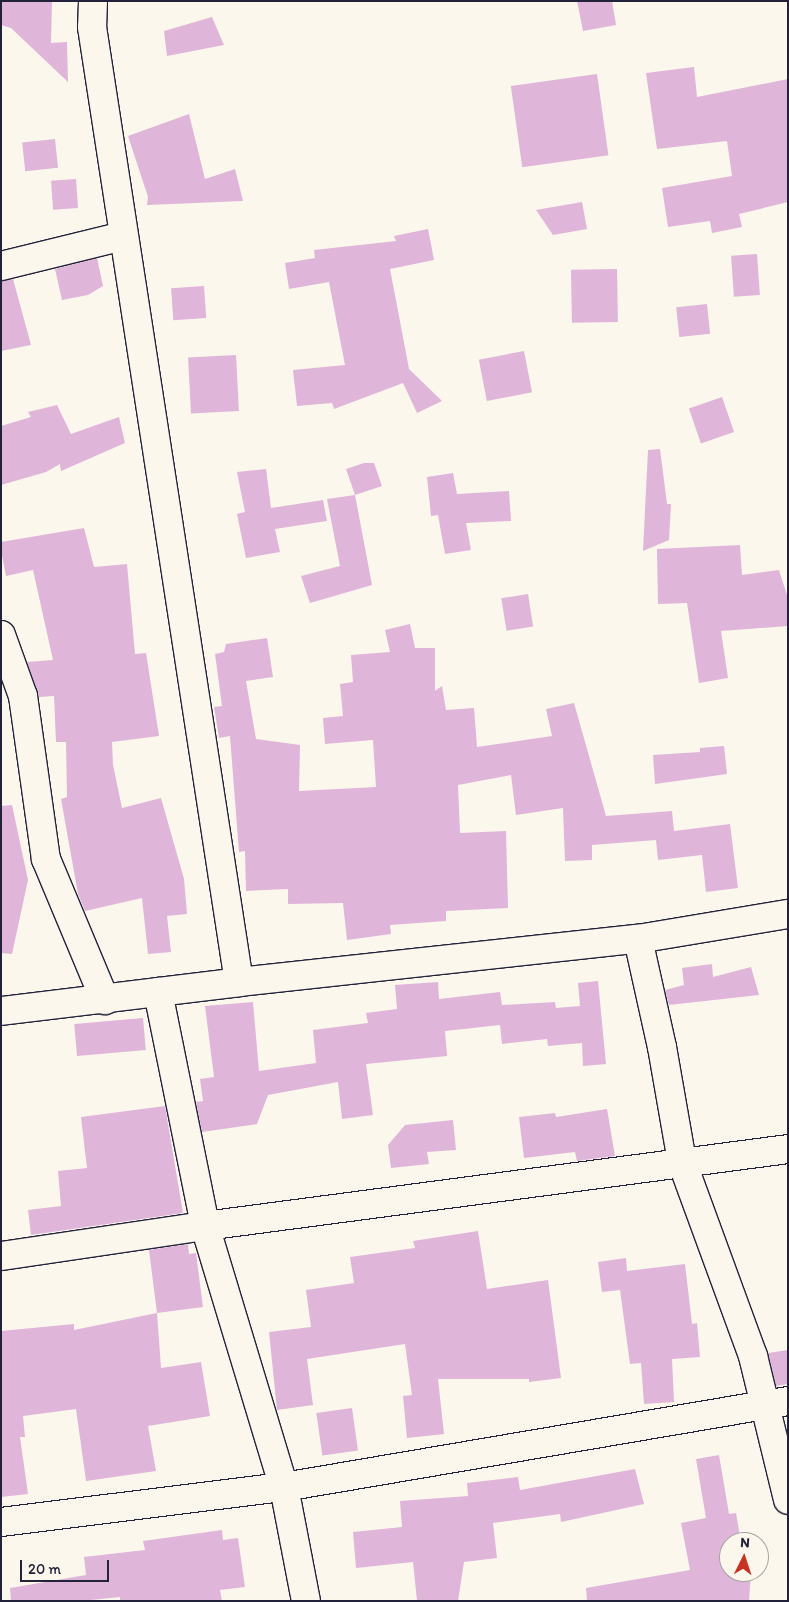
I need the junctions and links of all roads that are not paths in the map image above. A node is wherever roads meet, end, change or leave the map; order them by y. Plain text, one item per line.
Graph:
1 (93, 1) edge
2 (123, 236) junction
3 (1, 266) edge
4 (1, 635) edge
5 (788, 914) edge
6 (638, 939) junction
7 (239, 982) junction
8 (158, 992) junction
9 (105, 1000) junction
10 (1, 1011) edge
11 (788, 1150) edge
12 (682, 1162) junction
13 (205, 1226) junction
14 (1, 1256) edge
15 (776, 1402) edge
16 (284, 1487) junction
17 (788, 1500) edge
18 (1, 1522) edge
19 (306, 1601) edge

1 - 2 street
2 - 3 street
2 - 7 street
4 - 9 street
5 - 6 street
6 - 7 street
6 - 12 street
7 - 8 street
8 - 9 street
8 - 13 street
9 - 10 street
11 - 12 street
12 - 13 street
12 - 15 street
13 - 14 street
13 - 16 street
15 - 16 street
15 - 17 street
16 - 18 street
16 - 19 street

